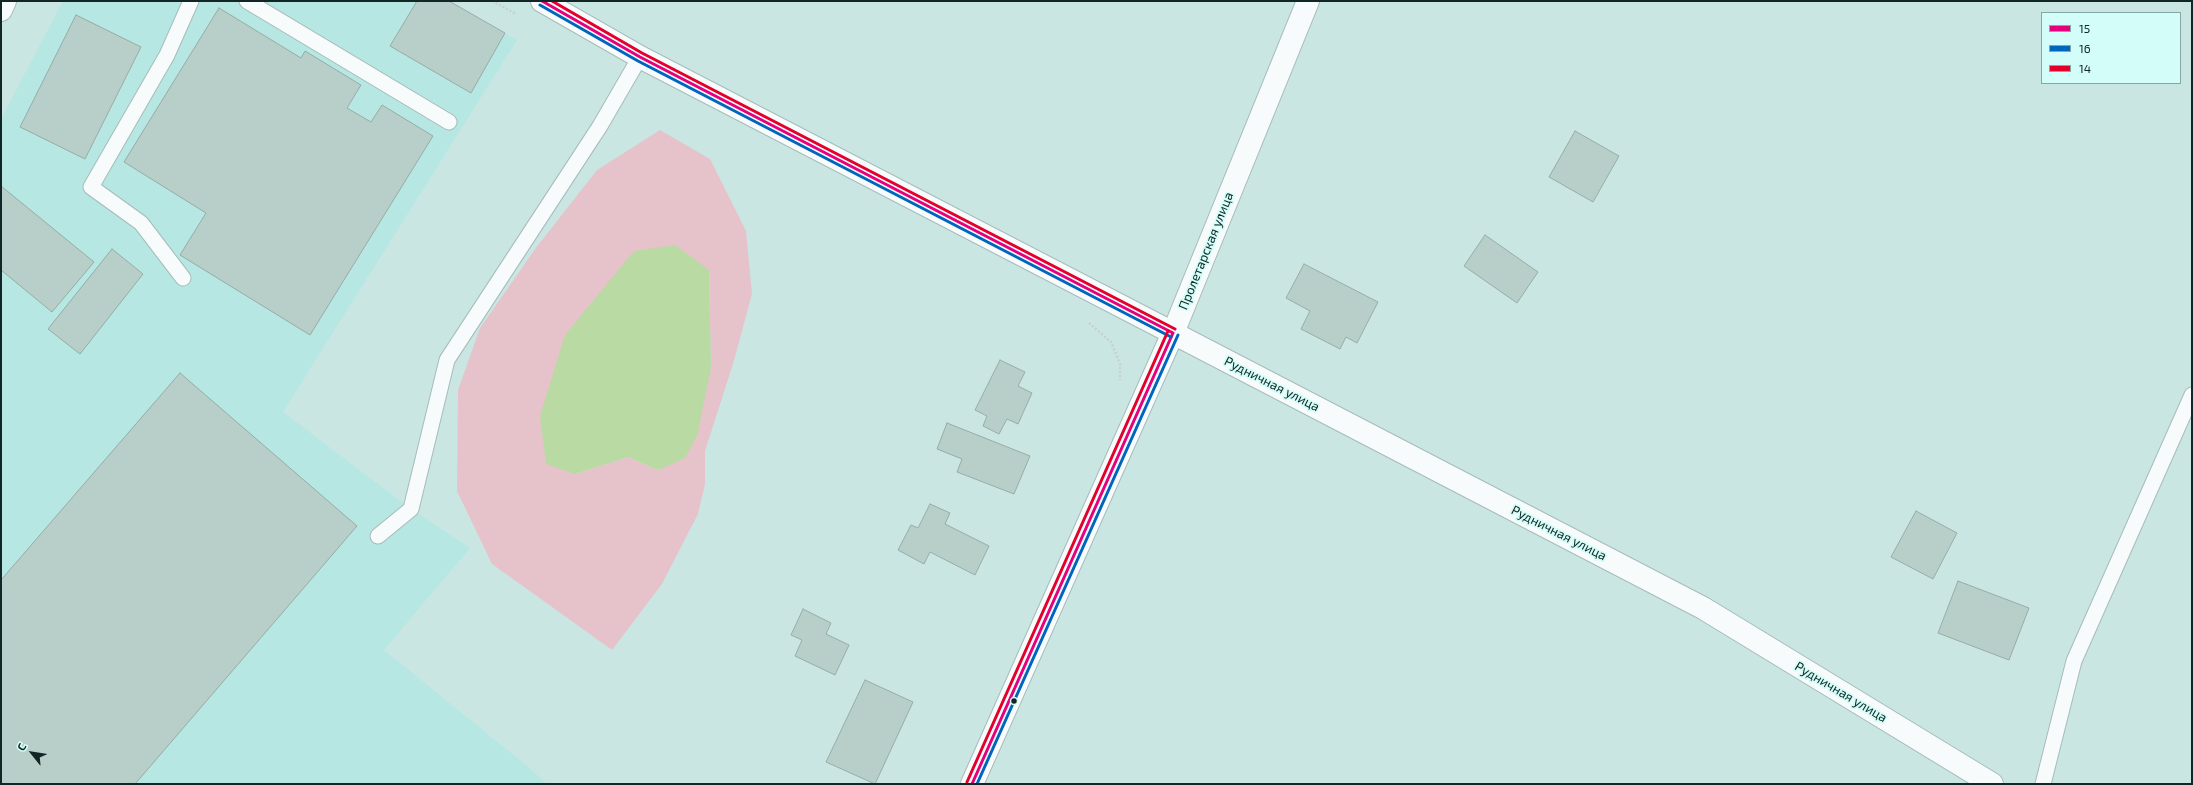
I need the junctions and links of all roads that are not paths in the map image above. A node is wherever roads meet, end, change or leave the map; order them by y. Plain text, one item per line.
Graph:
1 (5, 1) edge
2 (191, 1) edge
3 (247, 1) edge
4 (542, 1) edge
5 (1308, 1) edge
6 (1, 10) edge
7 (640, 57) junction
8 (449, 122) dead end
9 (183, 278) dead end
10 (1173, 333) junction
11 (2192, 395) edge
12 (378, 536) dead end
13 (972, 784) edge
14 (1992, 784) edge
15 (2043, 784) edge

1 - 6 street
2 - 9 lane
3 - 8 lane
4 - 7 street, Рудничная улица
5 - 10 street, Пролетарская улица
7 - 10 street, Рудничная улица
7 - 12 lane
10 - 13 street, Пролетарская улица
10 - 14 street, Рудничная улица
11 - 15 lane

